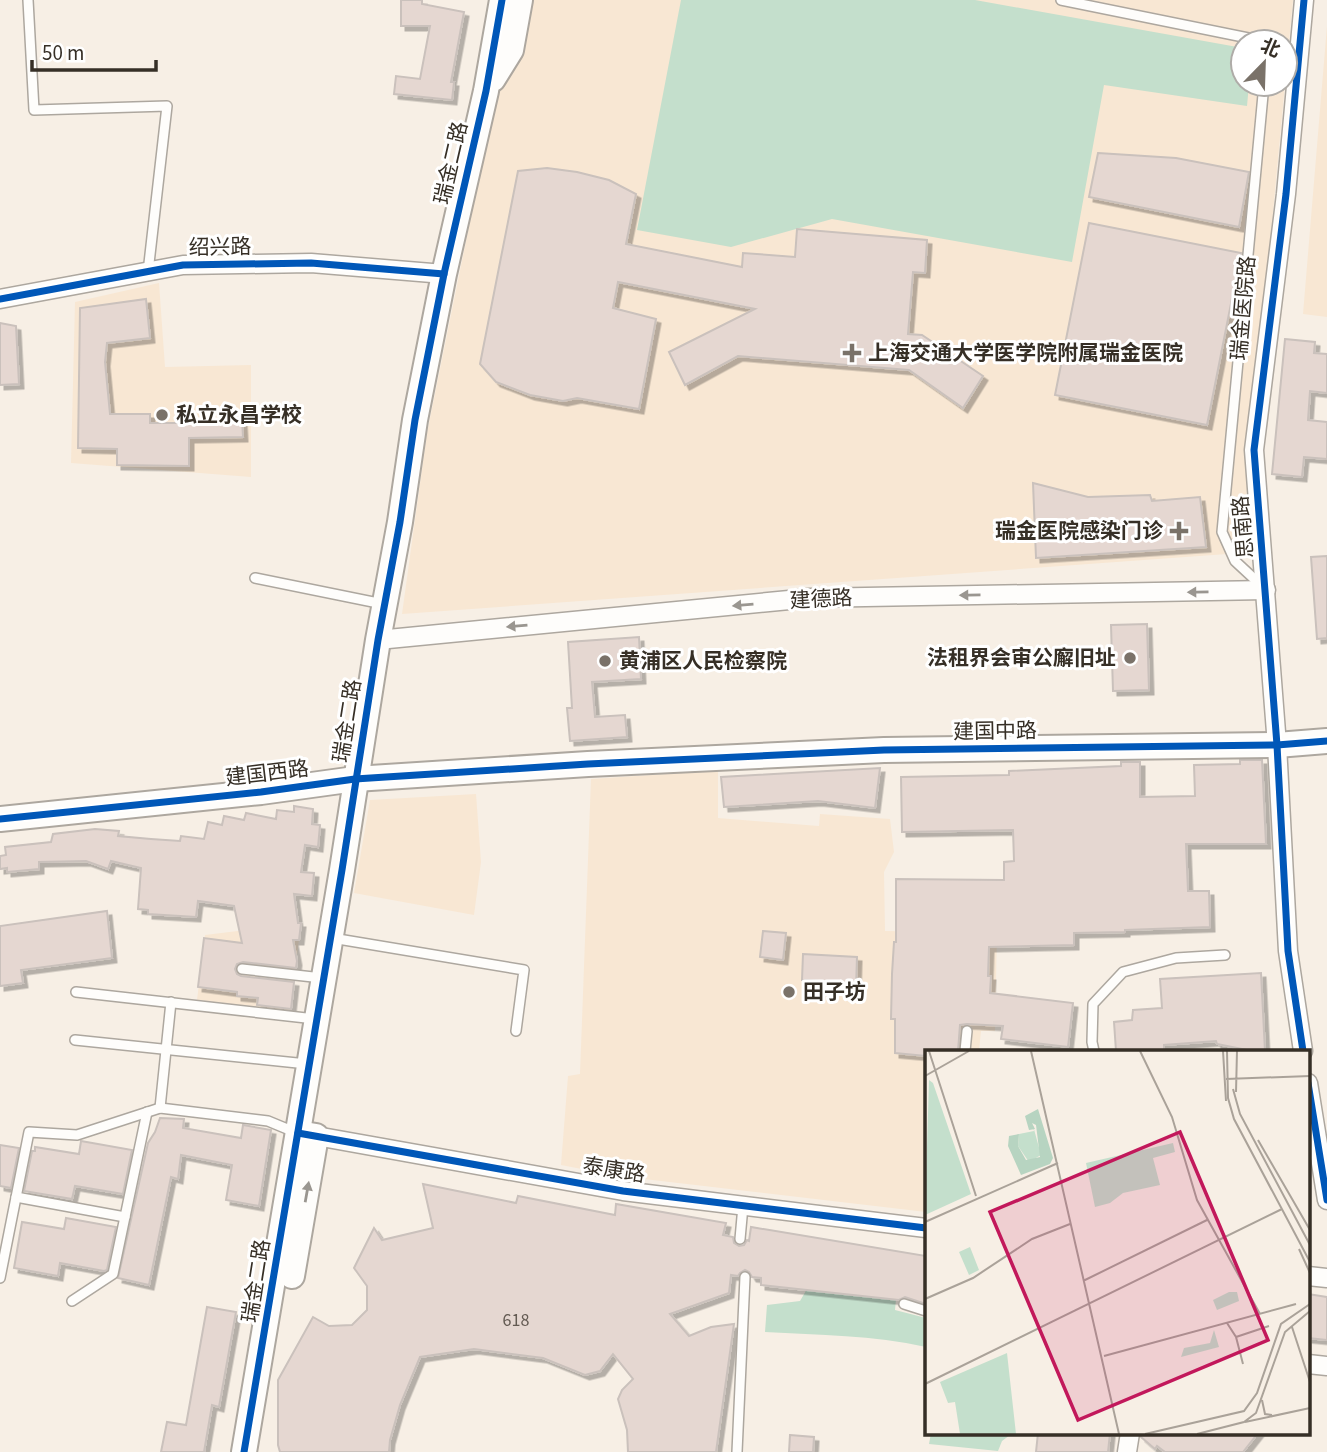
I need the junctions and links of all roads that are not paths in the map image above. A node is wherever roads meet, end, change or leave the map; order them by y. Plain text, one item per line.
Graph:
1 (28, 0) edge
2 (502, 0) edge
3 (520, 0) edge
4 (1061, 0) edge
5 (1304, 0) edge
6 (1229, 34) edge
7 (486, 91) junction
8 (1263, 98) edge
9 (148, 272) junction
10 (444, 274) junction
11 (0, 299) edge
12 (255, 578) dead end
13 (1266, 590) junction
14 (384, 604) junction
15 (378, 640) junction
16 (1327, 741) edge
17 (1277, 744) junction
18 (664, 761) joint
19 (355, 779) junction
20 (0, 819) edge
21 (330, 938) junction
22 (1225, 955) dead end
23 (242, 969) dead end
24 (324, 978) junction
25 (76, 992) dead end
26 (171, 1002) junction
27 (316, 1019) junction
28 (516, 1031) dead end
29 (967, 1031) dead end
30 (75, 1040) dead end
31 (167, 1049) junction
32 (965, 1050) edge
33 (1094, 1050) edge
34 (1303, 1050) edge
35 (309, 1064) junction
36 (1310, 1107) edge
37 (160, 1108) junction
38 (147, 1112) junction
39 (307, 1135) junction
40 (16, 1197) junction
41 (1327, 1200) edge
42 (743, 1206) junction
43 (0, 1213) edge
44 (12, 1215) junction
45 (125, 1217) junction
46 (925, 1228) edge
47 (740, 1239) dead end
48 (745, 1277) dead end
49 (0, 1278) edge
50 (72, 1301) dead end
51 (904, 1304) dead end
52 (925, 1311) edge
53 (1130, 1434) edge
54 (244, 1452) edge
55 (260, 1452) edge
56 (737, 1452) edge
57 (1127, 1452) edge

1 - 9 lane
2 - 7 main road, 瑞金二路
3 - 7 main road
4 - 6 lane
5 - 13 street, 思南路
7 - 10 main road, 瑞金二路
8 - 13 lane, 瑞金医院路
9 - 10 street, 绍兴路
9 - 11 street, 绍兴路
10 - 14 main road, 瑞金二路
12 - 14 lane
13 -> 15 street, 建德路
13 - 17 street, 思南路
14 - 15 main road, 瑞金二路
15 - 19 main road, 瑞金二路
16 - 17 main road, 建国中路
17 - 18 main road, 建国中路
17 - 34 street, 思南路
18 - 19 main road, 建国西路
19 - 20 main road, 建国西路
19 - 21 main road, 瑞金二路
21 - 24 main road, 瑞金二路
21 - 28 lane
22 - 33 lane
23 - 24 lane
24 - 27 main road, 瑞金二路
25 - 26 lane
26 - 27 lane
26 - 31 lane
27 - 35 main road, 瑞金二路
29 - 32 lane
30 - 31 lane
31 - 35 lane
31 - 37 lane
35 - 39 main road, 瑞金二路
36 - 41 street
37 - 38 lane
37 - 39 lane
38 - 40 lane
38 - 45 lane
39 - 42 street, 泰康路
39 - 54 main road, 瑞金二路
55 -> 39 main road
40 - 44 lane
40 - 45 lane
42 - 46 street, 泰康路
42 - 47 lane
43 - 44 lane
44 - 49 lane
45 - 50 lane
48 - 56 lane
51 - 52 lane
53 - 57 street

